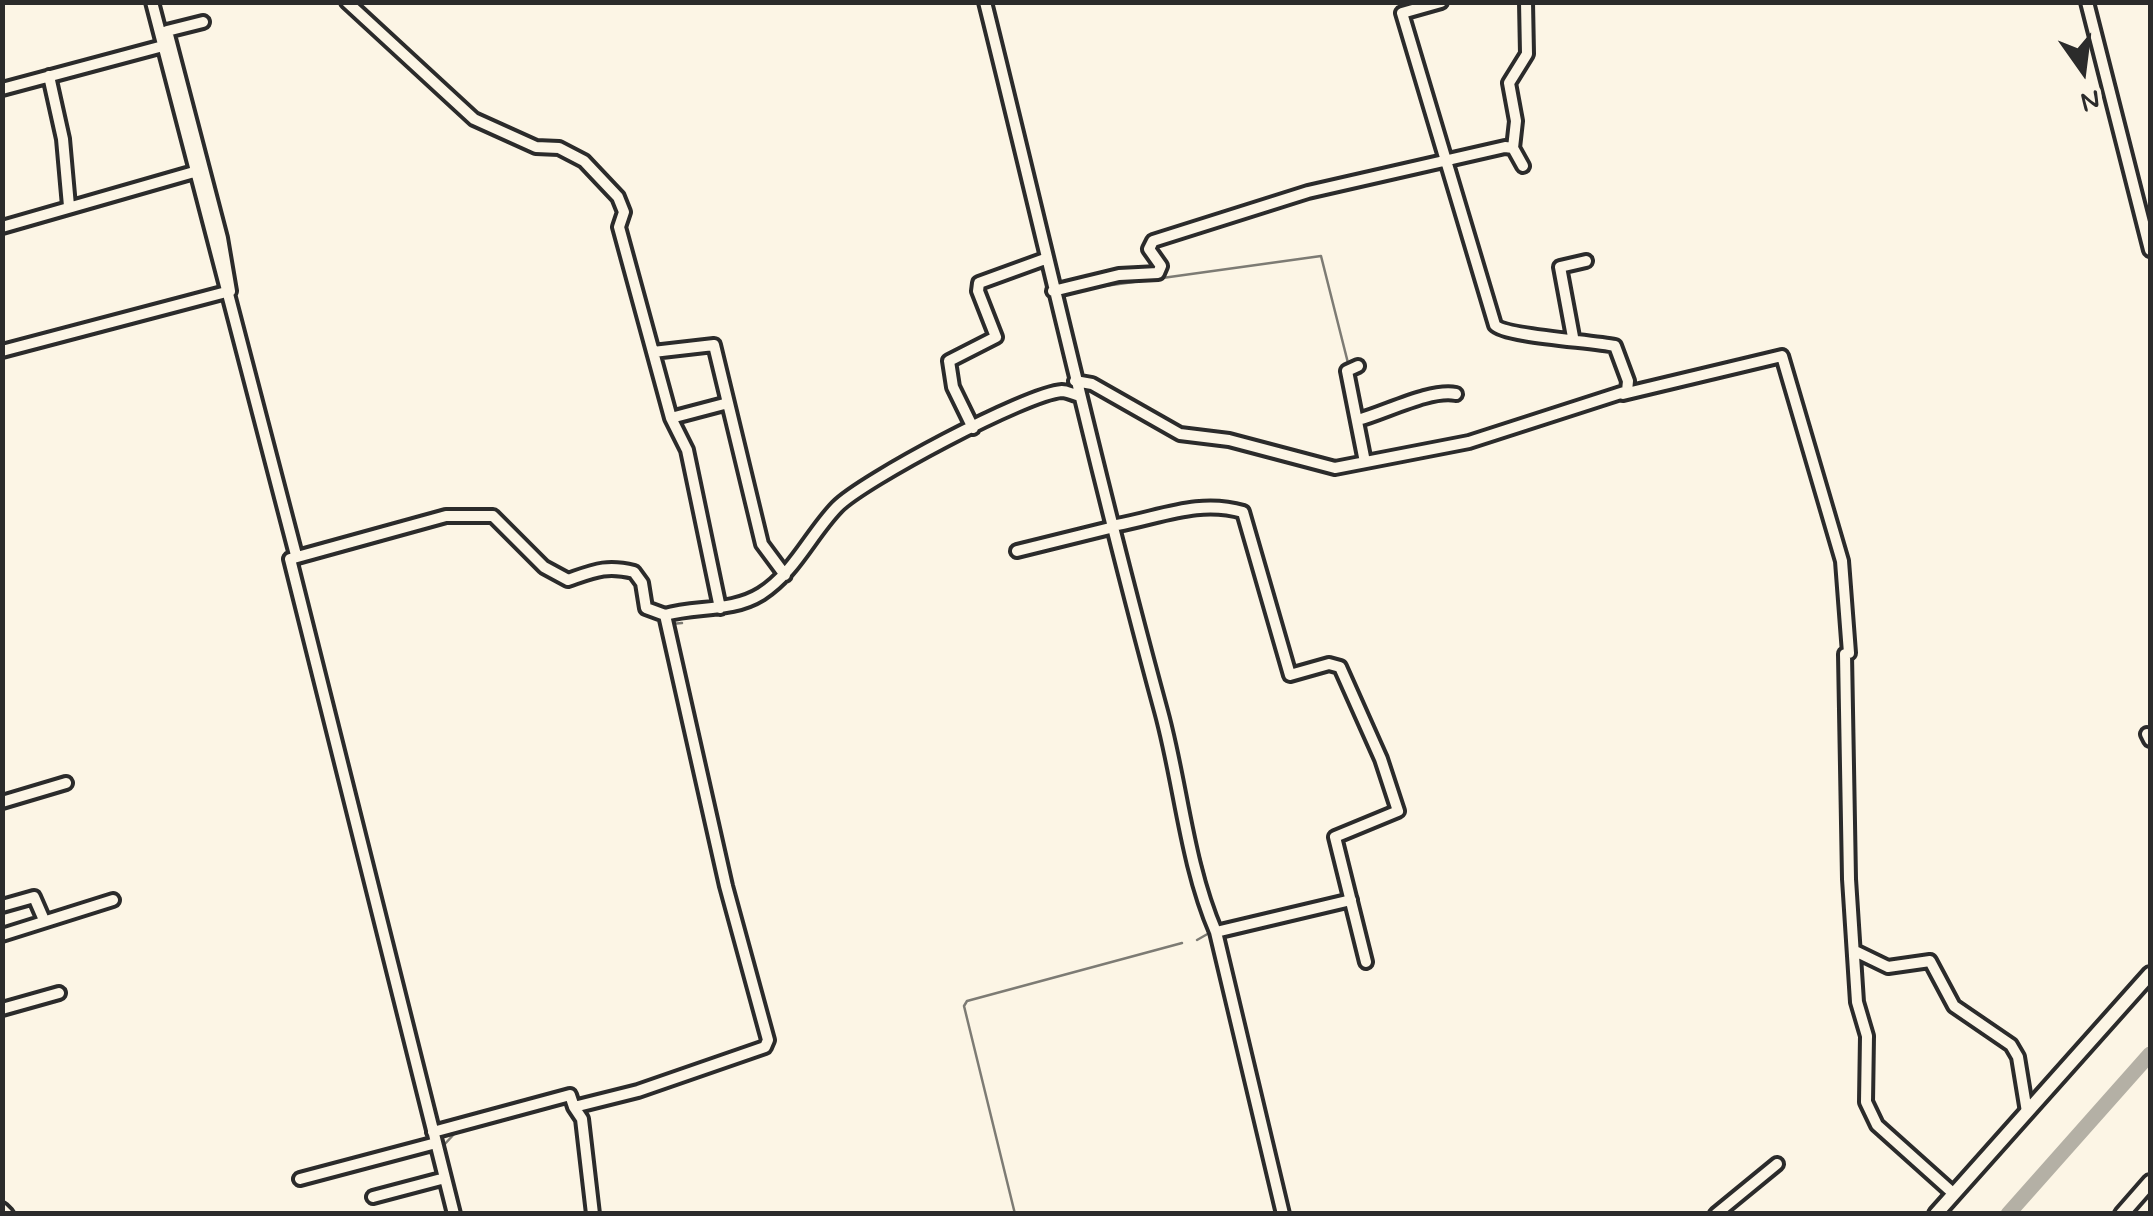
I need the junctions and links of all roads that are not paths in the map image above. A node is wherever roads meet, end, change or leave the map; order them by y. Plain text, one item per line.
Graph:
1 (152, 2) edge
2 (347, 2) edge
3 (985, 2) edge
4 (1441, 2) edge
5 (1526, 2) edge
6 (2088, 2) edge
7 (203, 22) dead end
8 (162, 46) junction
9 (49, 76) junction
10 (2, 89) edge
11 (1513, 148) junction
12 (1447, 160) junction
13 (1523, 166) dead end
14 (194, 172) junction
15 (69, 206) junction
16 (2, 226) edge
17 (2150, 250) edge
18 (1045, 259) junction
19 (1586, 261) dead end
20 (1053, 291) junction
21 (225, 293) junction
22 (1574, 337) junction
23 (2, 351) edge
24 (653, 352) junction
25 (1358, 366) dead end
26 (1075, 382) junction
27 (1456, 394) dead end
28 (1077, 395) junction
29 (1619, 395) junction
30 (728, 403) junction
31 (671, 418) junction
32 (1358, 420) junction
33 (974, 428) junction
34 (1365, 462) junction
35 (1114, 527) junction
36 (1018, 551) dead end
37 (293, 557) junction
38 (785, 575) junction
39 (720, 608) junction
40 (664, 615) junction
41 (66, 783) dead end
42 (2, 802) edge
43 (113, 900) dead end
44 (1352, 900) junction
45 (2, 906) edge
46 (44, 920) junction
47 (1216, 932) junction
48 (2, 934) edge
49 (1855, 950) junction
50 (1366, 962) dead end
51 (2150, 974) edge
52 (59, 993) dead end
53 (2, 1009) edge
54 (574, 1107) junction
55 (2028, 1112) junction
56 (434, 1138) junction
57 (1777, 1164) dead end
58 (445, 1178) junction
59 (300, 1179) dead end
60 (2150, 1182) edge
61 (1954, 1194) junction
62 (373, 1197) dead end
63 (454, 1214) edge
64 (594, 1214) edge
65 (1284, 1214) edge
66 (1716, 1214) edge
67 (1936, 1214) edge
68 (2122, 1214) edge

1 - 8 street
2 - 24 street
3 - 18 street
4 - 12 street
5 - 11 street
6 - 17 street
7 - 21 street
8 - 9 street
8 - 14 street
9 - 10 street
9 - 15 street
11 - 12 street
11 - 13 street
12 - 20 street
12 - 22 street
14 - 15 street
14 - 21 street
15 - 16 street
18 - 20 street
18 - 33 street
19 - 22 street
20 - 26 street
21 - 23 street
21 - 37 street
22 - 29 street
24 - 30 street
24 - 31 street
25 - 32 street
26 - 28 street
26 - 34 street
27 - 32 street
28 - 33 street
28 - 35 street
29 - 34 street
29 - 49 street
30 - 31 street
30 - 38 street
31 - 39 street
32 - 34 street
33 - 38 street
35 - 36 street
35 - 44 street
35 - 47 street
37 - 40 street
37 - 56 street
38 - 39 street
39 - 40 street
40 - 54 street
41 - 42 street
43 - 46 street
44 - 47 street
44 - 50 street
45 - 46 street
46 - 48 street
47 - 65 street
49 - 55 street
49 - 61 street
51 - 55 street
52 - 53 street
54 - 56 street
54 - 64 street
55 - 61 street
56 - 58 street
56 - 59 street
57 - 66 street
58 - 62 street
58 - 63 street
60 - 68 street
61 - 67 street

